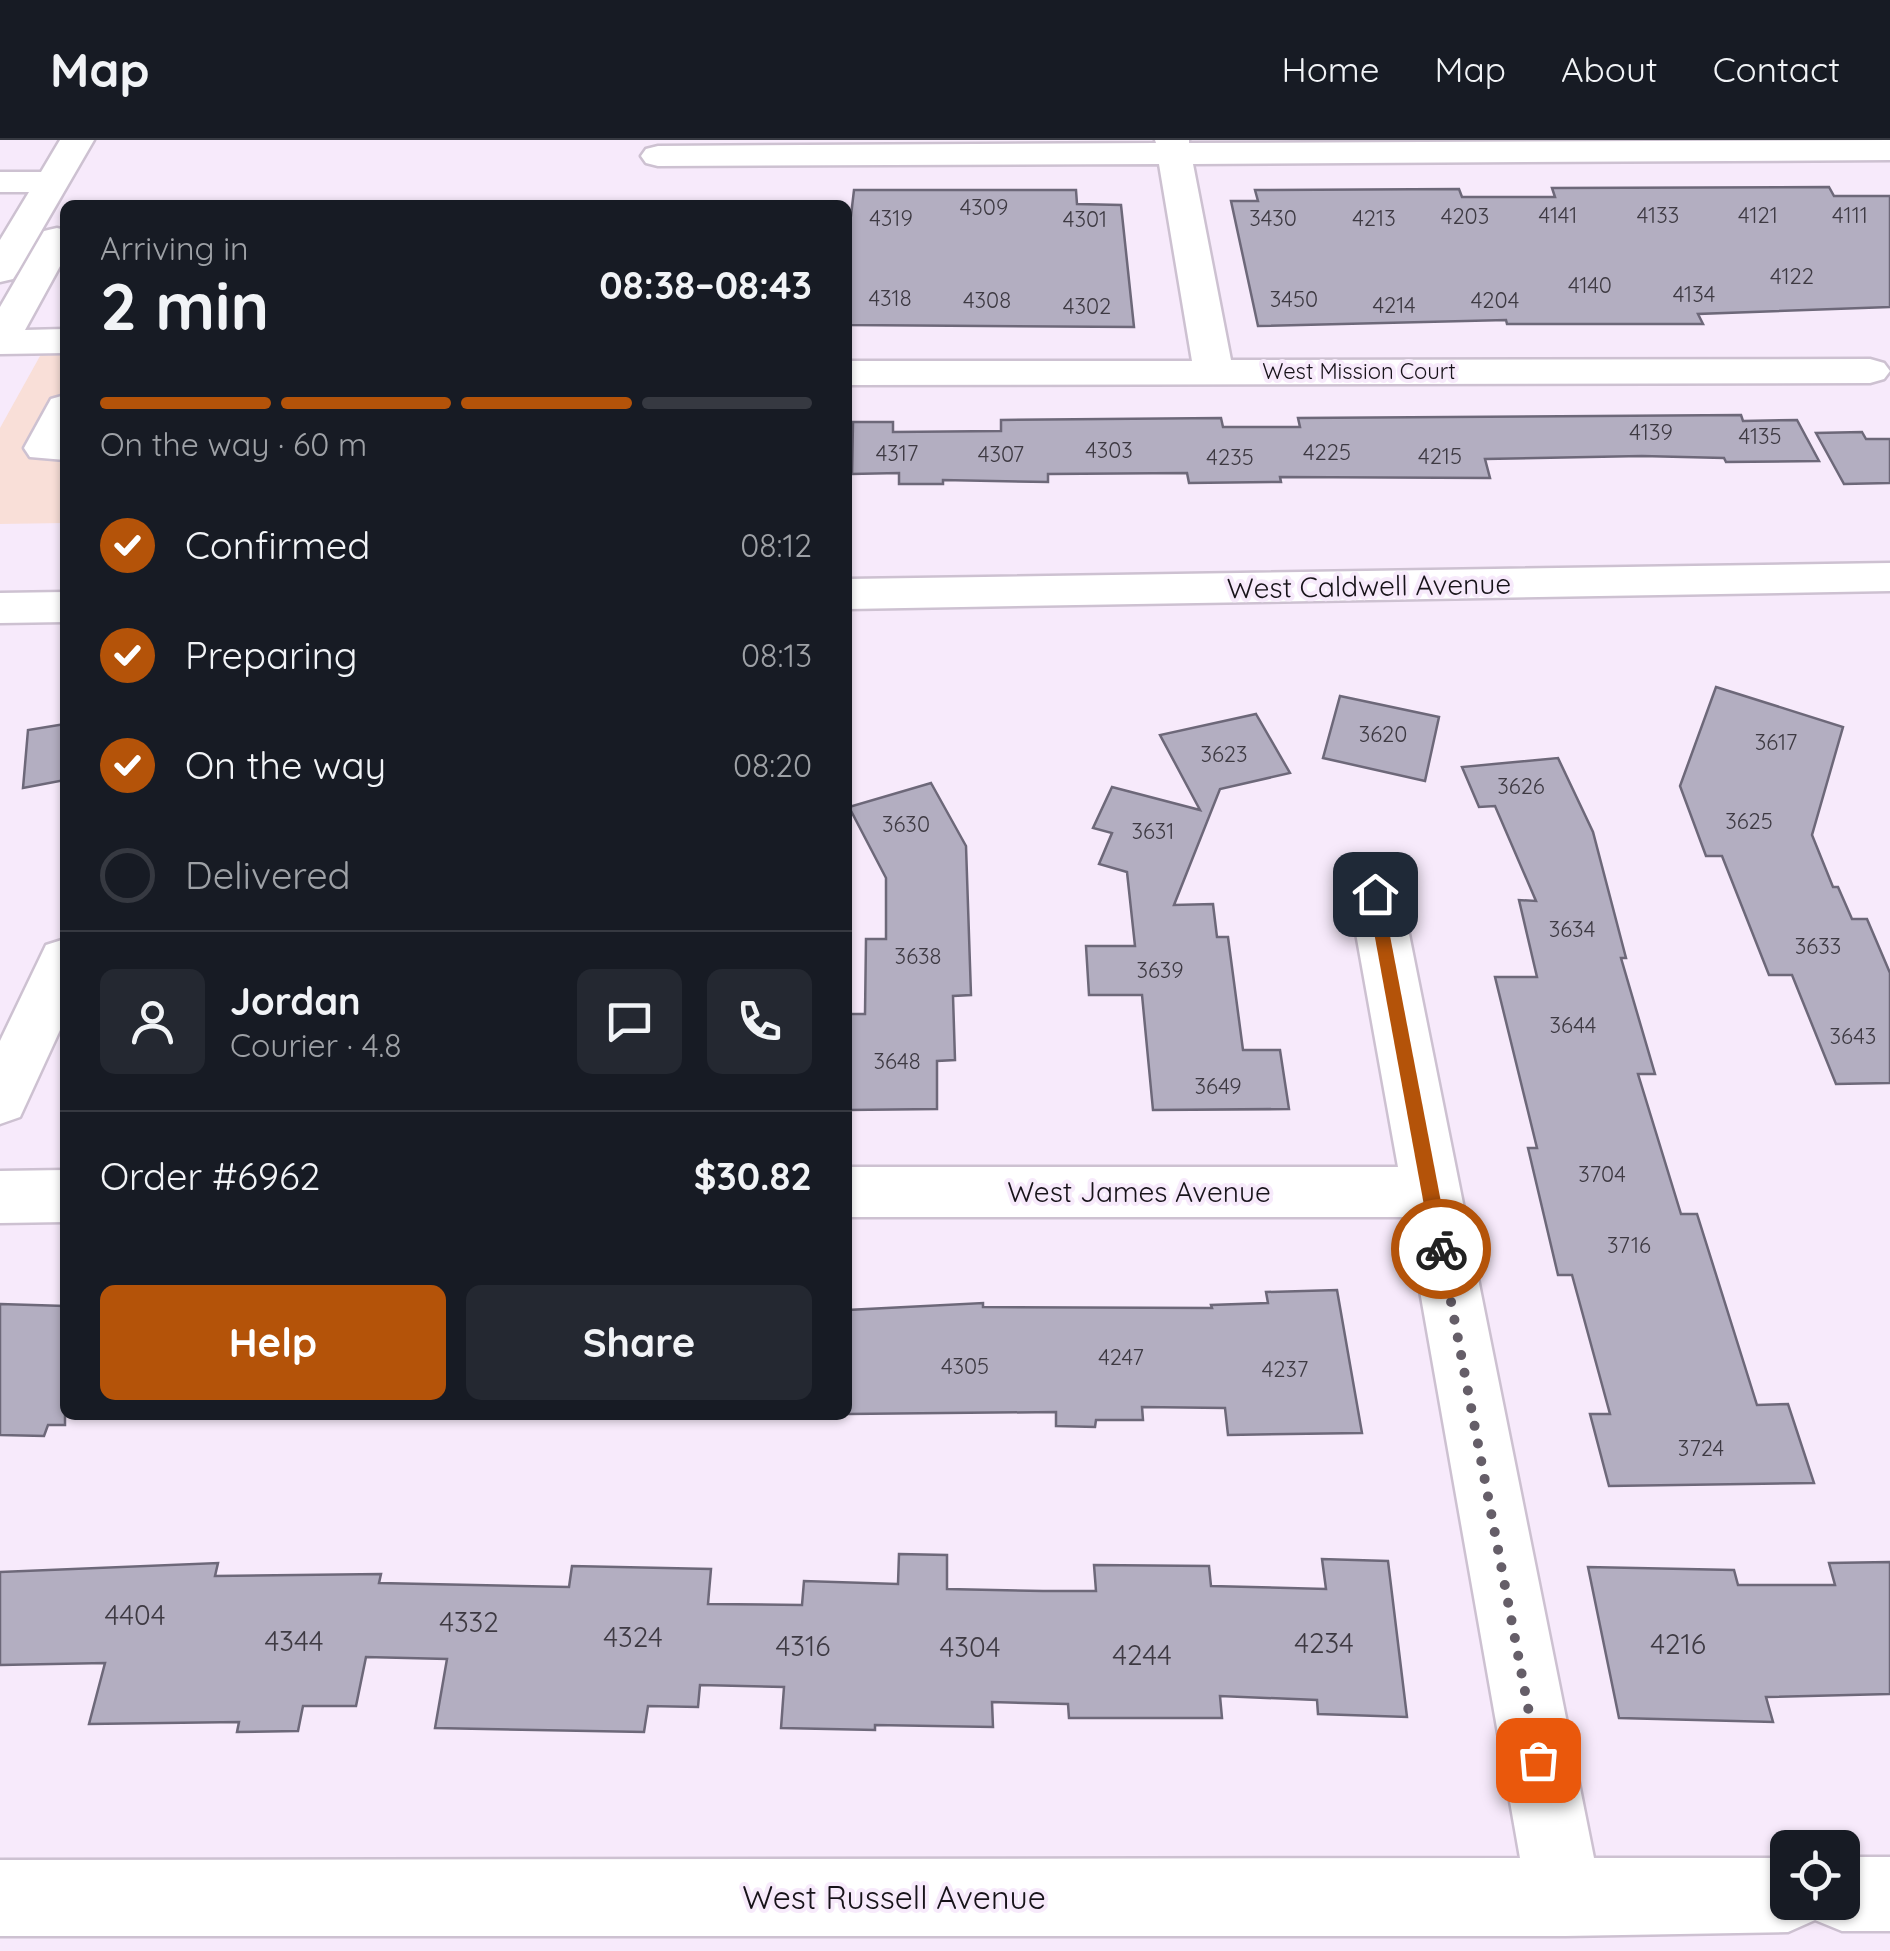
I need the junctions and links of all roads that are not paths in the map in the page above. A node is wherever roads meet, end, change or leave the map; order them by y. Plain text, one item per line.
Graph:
1 (76, 140) edge
2 (112, 140) edge
3 (1173, 147) edge
4 (1890, 150) edge
5 (658, 156) dead end
6 (0, 182) edge
7 (64, 193) edge
8 (12, 230) edge
9 (60, 233) edge
10 (0, 271) edge
11 (0, 341) edge
12 (60, 341) edge
13 (1214, 371) junction
14 (1870, 371) dead end
15 (852, 373) edge
16 (60, 417) edge
17 (60, 448) edge
18 (1890, 577) edge
19 (852, 594) edge
20 (60, 607) edge
21 (0, 608) edge
22 (1375, 894) dead end
23 (60, 971) edge
24 (0, 1100) edge
25 (852, 1192) edge
26 (1430, 1192) junction
27 (0, 1196) edge
28 (60, 1196) edge
29 (1860, 1894) edge
30 (1890, 1894) edge
31 (1770, 1895) edge
32 (0, 1898) edge
33 (1564, 1898) junction

1 - 7 street
2 - 7 street
3 - 4 street
3 - 5 street
3 - 13 street
6 - 7 street
7 - 8 street
8 - 10 street
9 - 11 street
11 - 12 street
13 - 14 street, West Mission Court
13 - 15 street, West Mission Court
16 - 17 street
18 - 19 street, West Caldwell Avenue
20 - 21 street
22 - 26 street
23 - 24 street
25 - 26 street, West James Avenue
26 - 33 street
27 - 28 street
29 - 30 street
31 - 33 street, West Russell Avenue
32 - 33 street, West Russell Avenue

